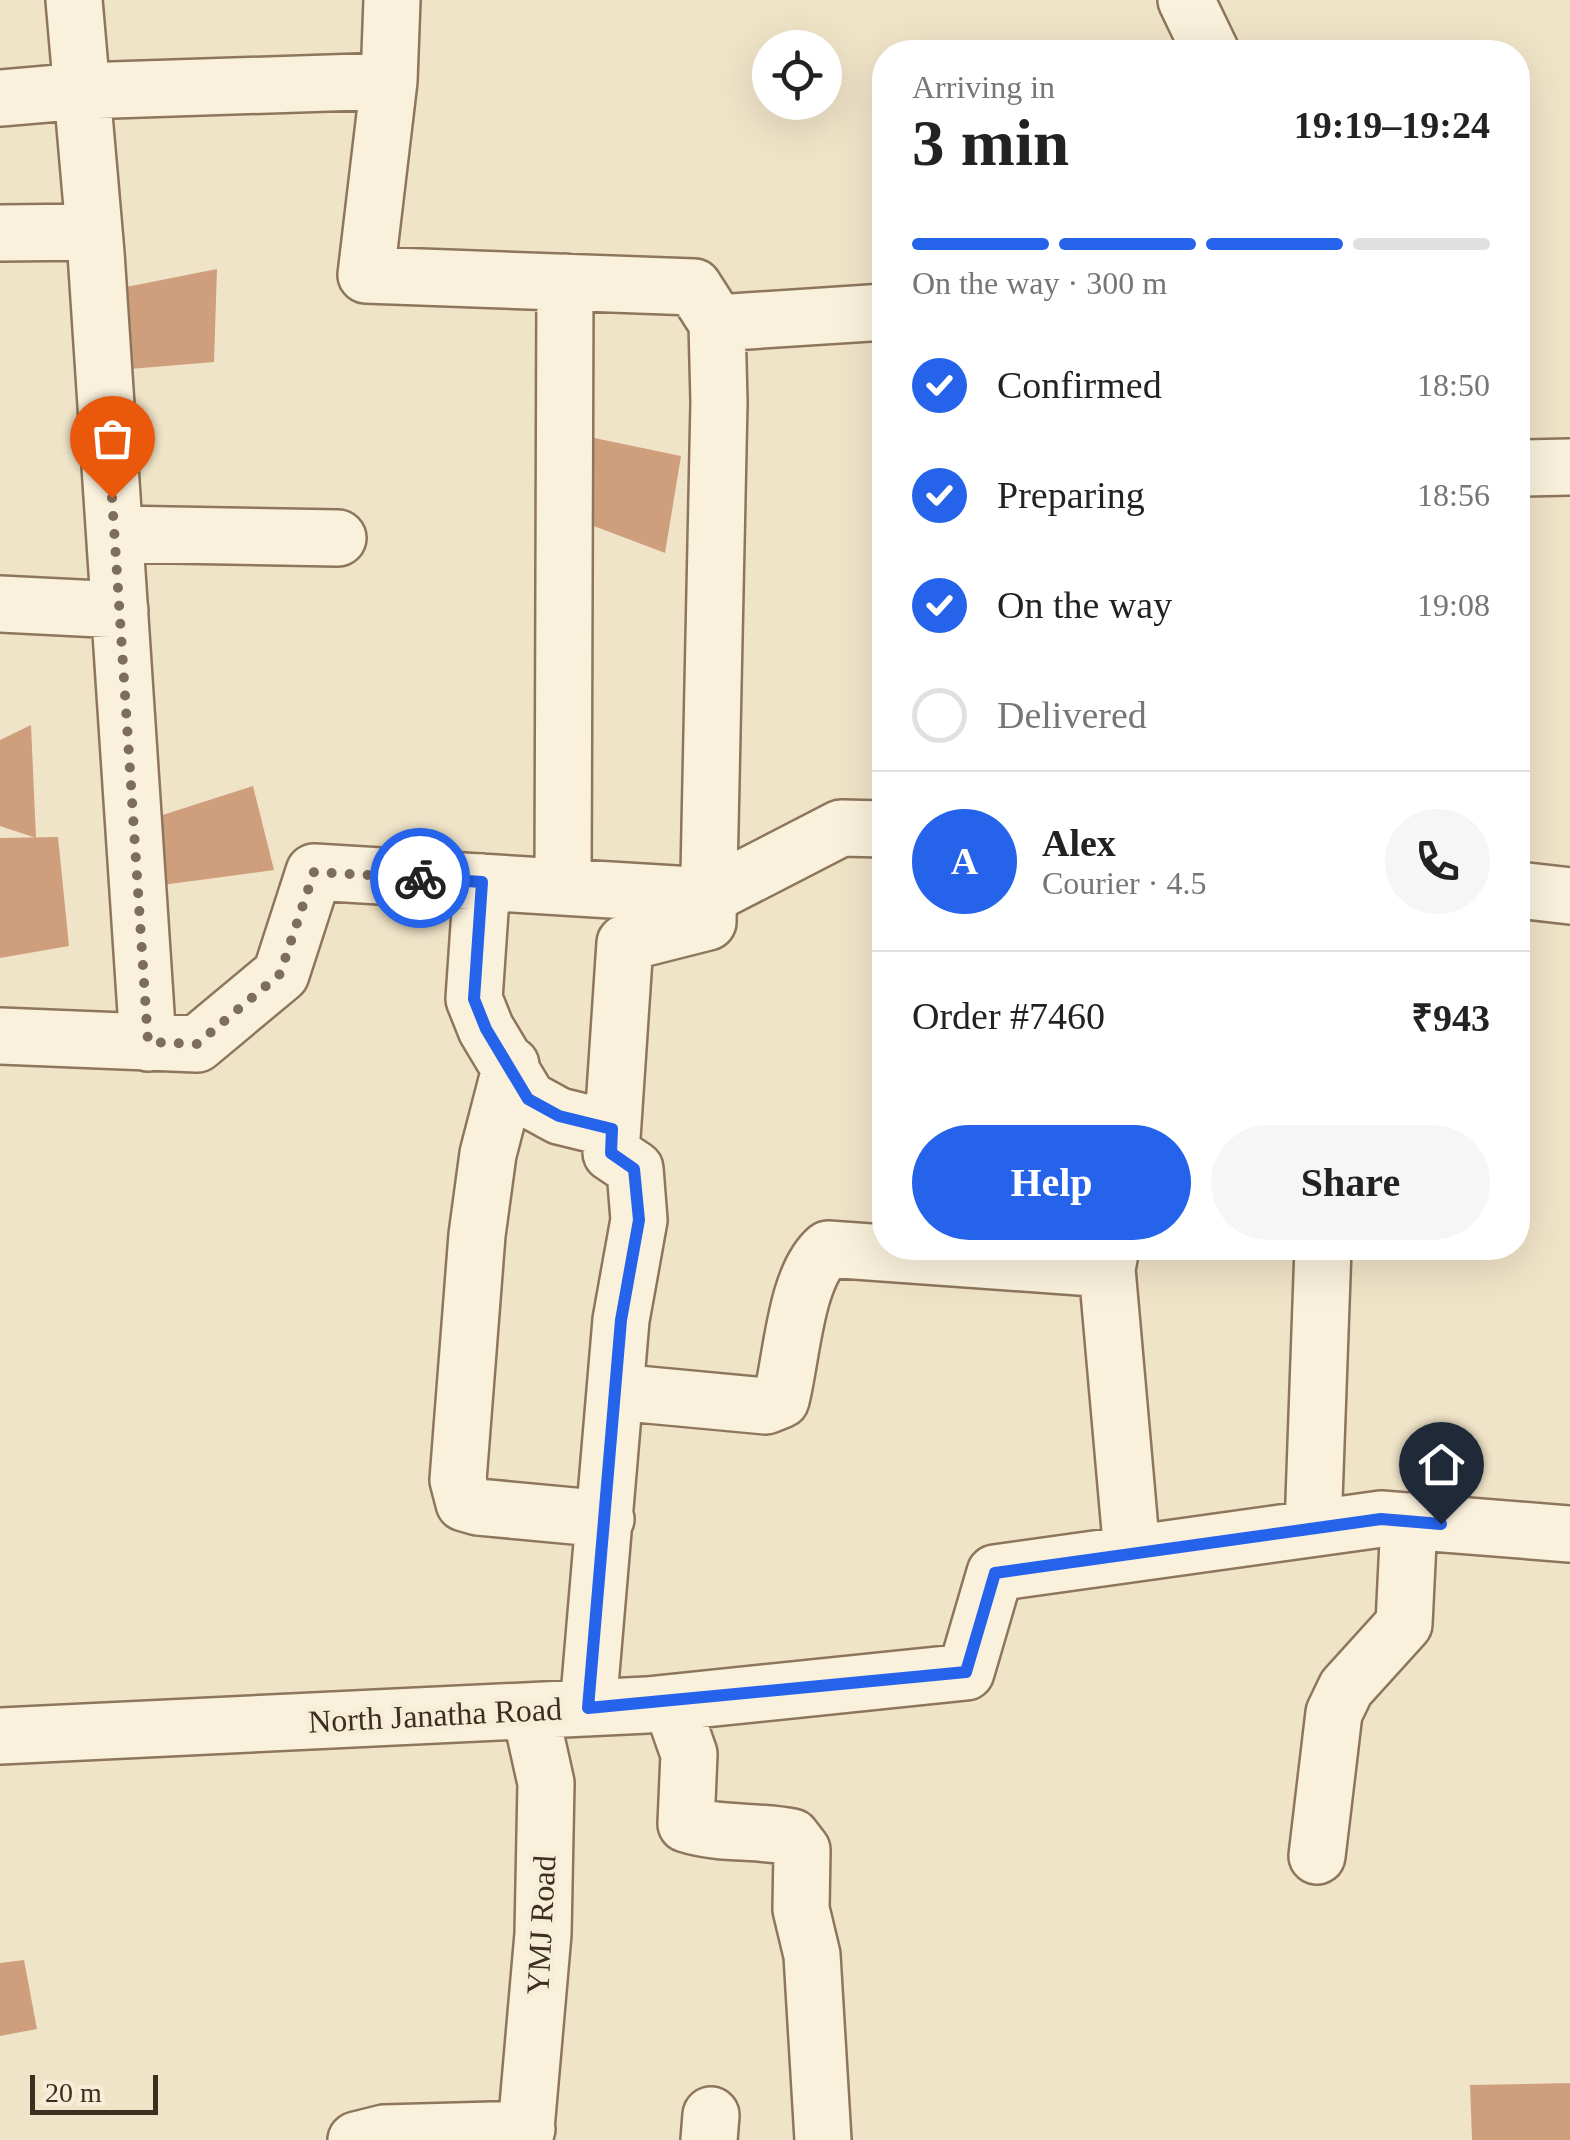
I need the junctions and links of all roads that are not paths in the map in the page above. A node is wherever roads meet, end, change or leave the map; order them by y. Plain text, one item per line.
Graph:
1 (74, 0) edge
2 (392, 0) edge
3 (1186, 0) edge
4 (1205, 40) edge
5 (389, 81) junction
6 (82, 91) junction
7 (0, 98) edge
8 (94, 232) junction
9 (0, 234) edge
10 (565, 282) junction
11 (872, 313) edge
12 (717, 322) junction
13 (1570, 467) edge
14 (1530, 468) edge
15 (115, 534) junction
16 (338, 538) dead end
17 (0, 604) edge
18 (120, 610) junction
19 (872, 829) edge
20 (482, 882) junction
21 (563, 887) junction
22 (1530, 891) edge
23 (709, 896) junction
24 (1570, 896) edge
25 (0, 1036) edge
26 (148, 1042) junction
27 (511, 1065) junction
28 (612, 1129) junction
29 (872, 1249) edge
30 (1109, 1260) edge
31 (1323, 1260) edge
32 (616, 1392) junction
33 (606, 1518) junction
34 (1408, 1521) junction
35 (1313, 1528) junction
36 (1570, 1534) edge
37 (1132, 1553) junction
38 (671, 1703) junction
39 (588, 1708) junction
40 (530, 1711) junction
41 (0, 1736) edge
42 (1317, 1856) dead end
43 (526, 2135) edge
44 (356, 2140) edge
45 (823, 2140) edge

1 - 6 street
2 - 5 street
3 - 4 street
5 - 6 street
5 - 10 street
6 - 7 street
6 - 8 street
8 - 9 street
8 - 15 street
10 - 12 street
10 - 21 street
11 - 12 street
12 - 23 street
13 - 14 street
15 - 16 street
15 - 18 street
17 - 18 street
18 - 26 street
19 - 23 street
20 - 21 street
20 - 26 street
20 - 27 street
21 - 23 street
22 - 24 street
23 - 28 street
25 - 26 street
27 - 28 street
27 - 33 street
28 - 32 street
29 - 32 street
30 - 37 street
31 - 35 street
32 - 33 street
33 - 39 street
34 - 35 street, North Janatha Road
34 - 36 street, North Janatha Road
34 - 42 street
35 - 37 street, North Janatha Road
37 - 38 street, North Janatha Road
38 - 39 street, North Janatha Road
38 - 45 street
39 - 40 street, North Janatha Road
40 - 41 street, North Janatha Road
40 - 43 street, YMJ Road
43 - 44 street

